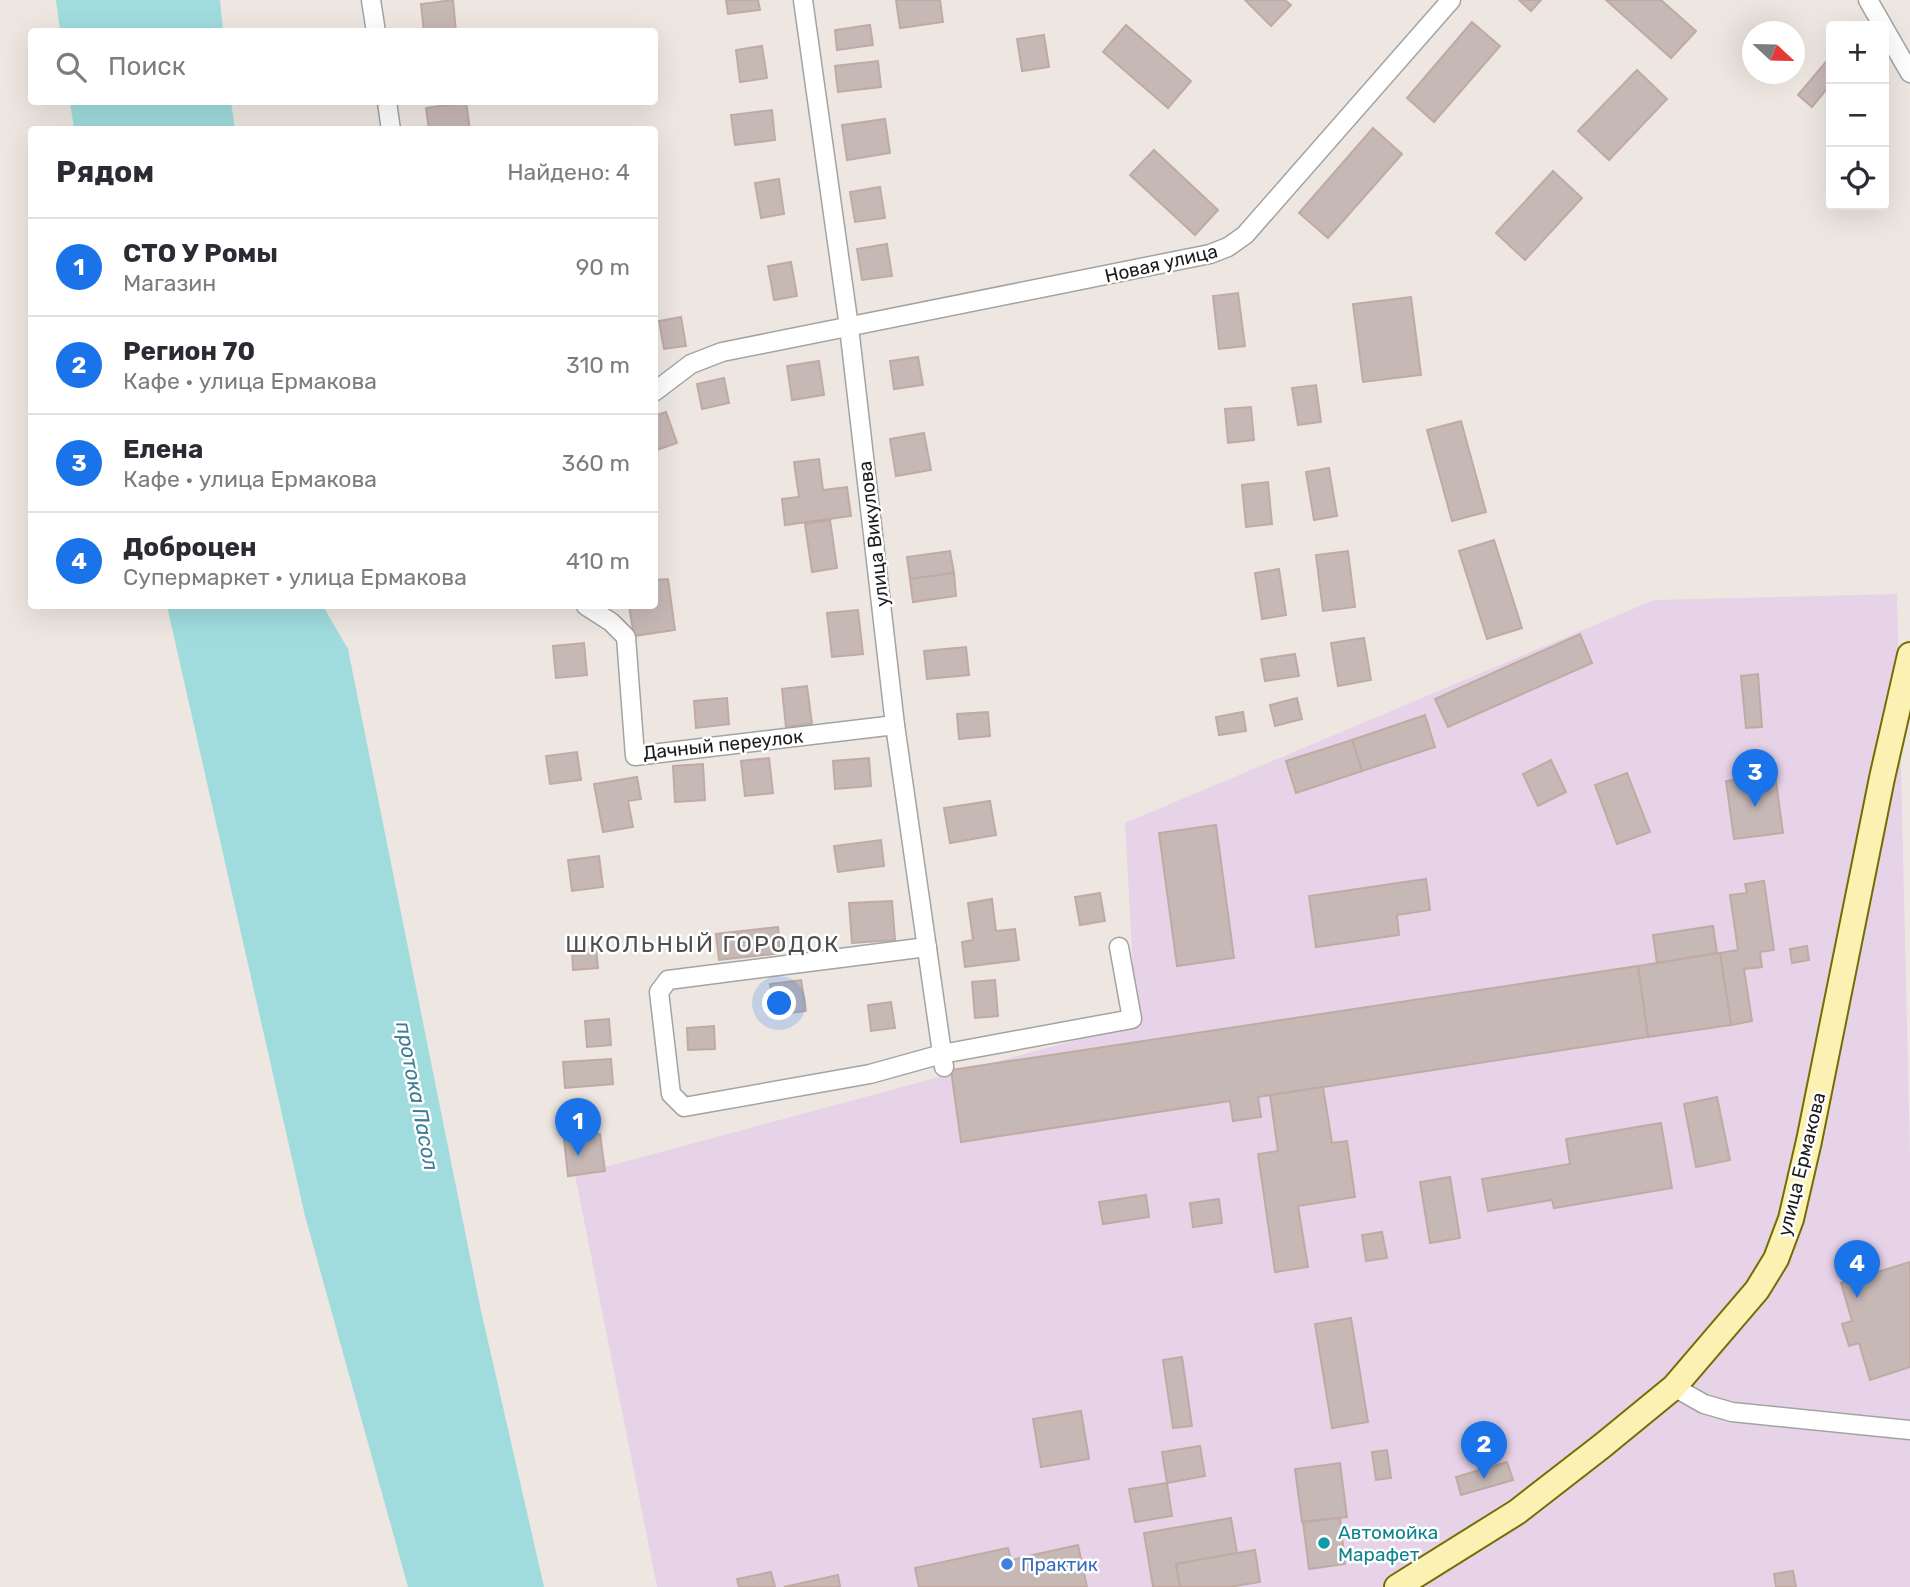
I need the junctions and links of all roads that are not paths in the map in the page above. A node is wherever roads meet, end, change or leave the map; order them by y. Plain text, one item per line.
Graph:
1 (371, 0) edge
2 (803, 0) edge
3 (1451, 0) edge
4 (1868, 0) edge
5 (1880, 21) edge
6 (375, 28) edge
7 (1889, 37) edge
8 (1910, 73) edge
9 (387, 105) edge
10 (390, 126) edge
11 (849, 327) junction
12 (658, 389) edge
13 (591, 609) edge
14 (1910, 655) edge
15 (895, 725) junction
16 (927, 947) junction
17 (1119, 947) dead end
18 (943, 1061) junction
19 (1674, 1387) junction
20 (1910, 1430) edge
21 (1397, 1587) edge

1 - 6 street
2 - 11 street, улица Викулова
3 - 11 street, Новая улица
4 - 5 street
7 - 8 street
9 - 10 street
11 - 12 street
11 - 15 street, улица Викулова
13 - 15 street, Дачный переулок
14 - 19 street, улица Ермакова
15 - 16 street, улица Викулова
16 - 18 street, улица Викулова
16 - 18 street
17 - 18 street
19 - 20 street
19 - 21 street, улица Ермакова

